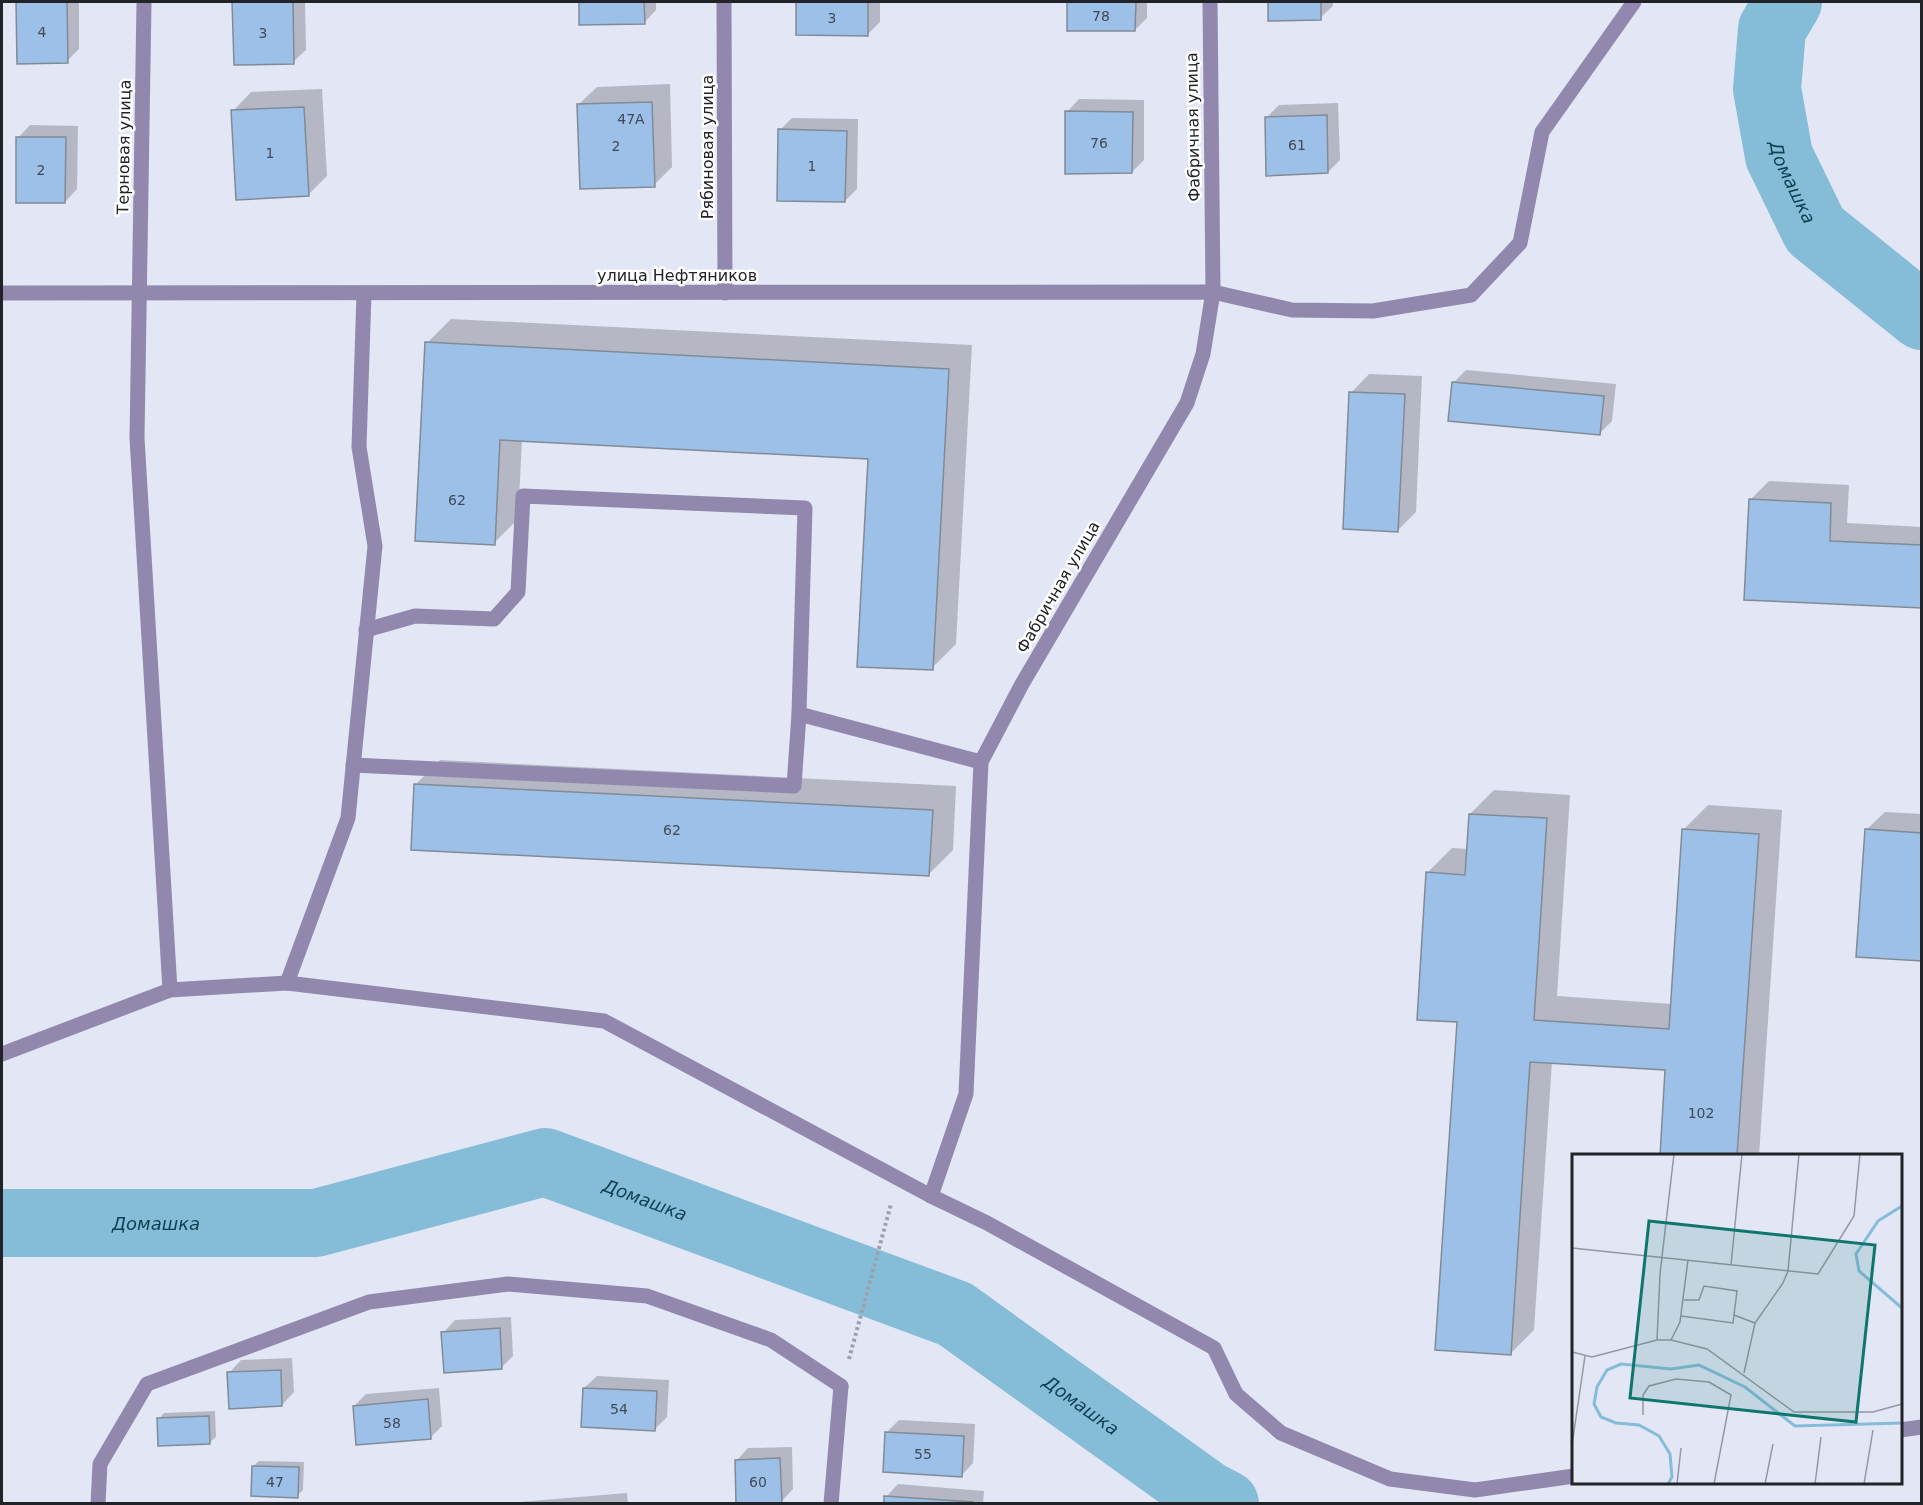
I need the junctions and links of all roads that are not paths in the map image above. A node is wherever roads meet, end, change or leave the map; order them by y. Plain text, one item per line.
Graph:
1 (144, 2) edge
2 (724, 2) edge
3 (1210, 2) edge
4 (1634, 2) edge
5 (725, 292) junction
6 (1213, 292) junction
7 (2, 293) edge
8 (140, 293) junction
9 (364, 293) junction
10 (366, 630) junction
11 (799, 714) junction
12 (981, 762) junction
13 (353, 765) junction
14 (287, 983) junction
15 (170, 990) junction
16 (2, 1054) edge
17 (931, 1196) junction
18 (1922, 1428) edge
19 (1902, 1430) edge
20 (1572, 1476) edge
21 (98, 1503) edge
22 (831, 1503) edge

1 - 8 street, Терновая улица
2 - 5 street, Рябиновая улица
3 - 6 street, Фабричная улица
4 - 6 street, улица Нефтяников
5 - 6 street, улица Нефтяников
5 - 9 street, улица Нефтяников
6 - 12 street, Фабричная улица
7 - 8 street, улица Нефтяников
8 - 9 street, улица Нефтяников
8 - 15 street, Терновая улица
9 - 10 street
10 - 11 street
10 - 13 street
11 - 12 street
11 - 13 street
12 - 17 street, Фабричная улица
13 - 14 street
14 - 15 street
14 - 17 street
15 - 16 street
17 - 20 street
18 - 19 street
21 - 22 street

